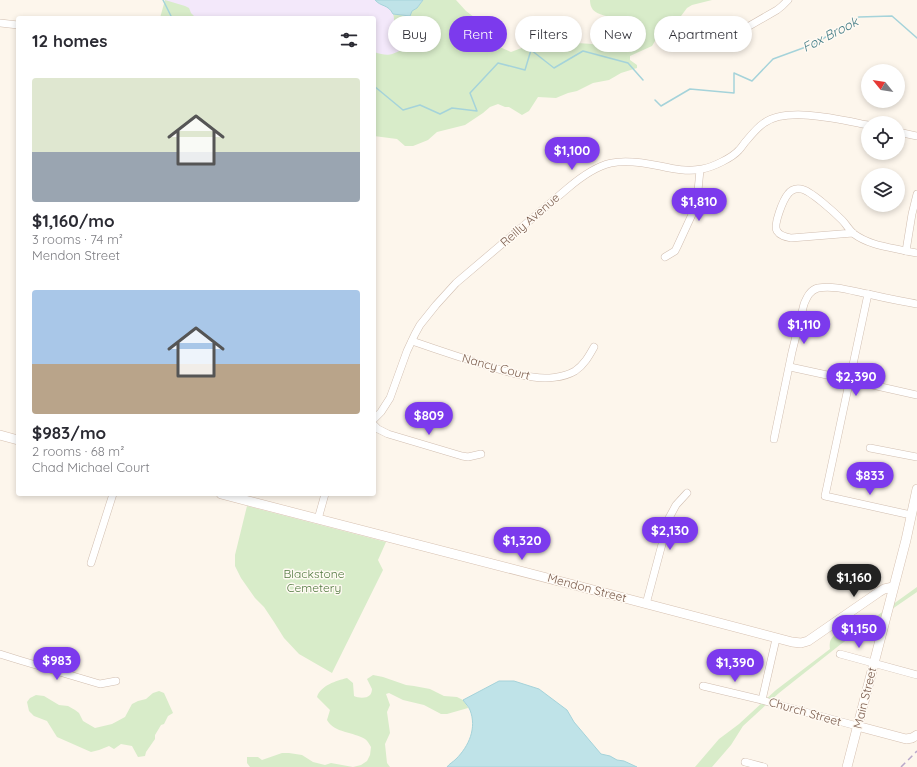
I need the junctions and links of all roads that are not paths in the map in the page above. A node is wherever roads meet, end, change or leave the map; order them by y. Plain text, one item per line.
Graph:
1 (788, 0) edge
2 (0, 23) edge
3 (752, 24) edge
4 (16, 25) edge
5 (861, 124) edge
6 (905, 133) edge
7 (917, 136) edge
8 (700, 170) junction
9 (917, 194) edge
10 (853, 234) junction
11 (906, 251) junction
12 (917, 253) edge
13 (665, 257) dead end
14 (868, 294) junction
15 (917, 304) edge
16 (412, 341) junction
17 (594, 347) dead end
18 (790, 367) junction
19 (850, 380) junction
20 (917, 395) edge
21 (376, 417) edge
22 (376, 428) edge
23 (0, 435) edge
24 (16, 439) edge
25 (774, 439) dead end
26 (870, 448) dead end
27 (480, 454) dead end
28 (917, 457) edge
29 (917, 489) edge
30 (687, 493) dead end
31 (112, 496) edge
32 (229, 496) edge
33 (324, 496) edge
34 (911, 515) junction
35 (318, 519) junction
36 (91, 563) dead end
37 (894, 587) junction
38 (646, 604) junction
39 (776, 639) junction
40 (840, 654) dead end
41 (1, 655) edge
42 (874, 663) junction
43 (917, 675) edge
44 (116, 681) dead end
45 (703, 686) dead end
46 (762, 700) junction
47 (857, 726) junction
48 (917, 735) edge
49 (745, 762) dead end
50 (764, 767) edge
51 (847, 767) edge

1 - 3 street
2 - 4 street
5 - 8 street, Reilly Avenue
6 - 7 street
8 - 13 street
8 - 16 street, Reilly Avenue
9 - 11 street
10 - 10 street
10 - 11 street
11 - 12 street
14 - 15 street
14 - 18 street
14 - 19 street
16 - 17 street, Nancy Court
16 - 21 street, Reilly Avenue
18 - 19 street
18 - 25 street
19 - 20 street
19 - 34 street
22 - 27 street
23 - 24 street
26 - 28 street
29 - 34 street, Main Street
30 - 38 street
31 - 36 street
32 - 35 street, Mendon Street
33 - 35 street
34 - 37 street, Main Street
35 - 38 street, Mendon Street
37 - 39 street, Mendon Street
37 - 42 street, Main Street
38 - 39 street, Mendon Street
39 - 46 street
40 - 42 street
41 - 44 street
42 - 43 street
42 - 47 street, Main Street
45 - 46 street, Church Street
46 - 47 street, Church Street
47 - 48 street, Church Street
47 - 51 street, Main Street
49 - 50 street

